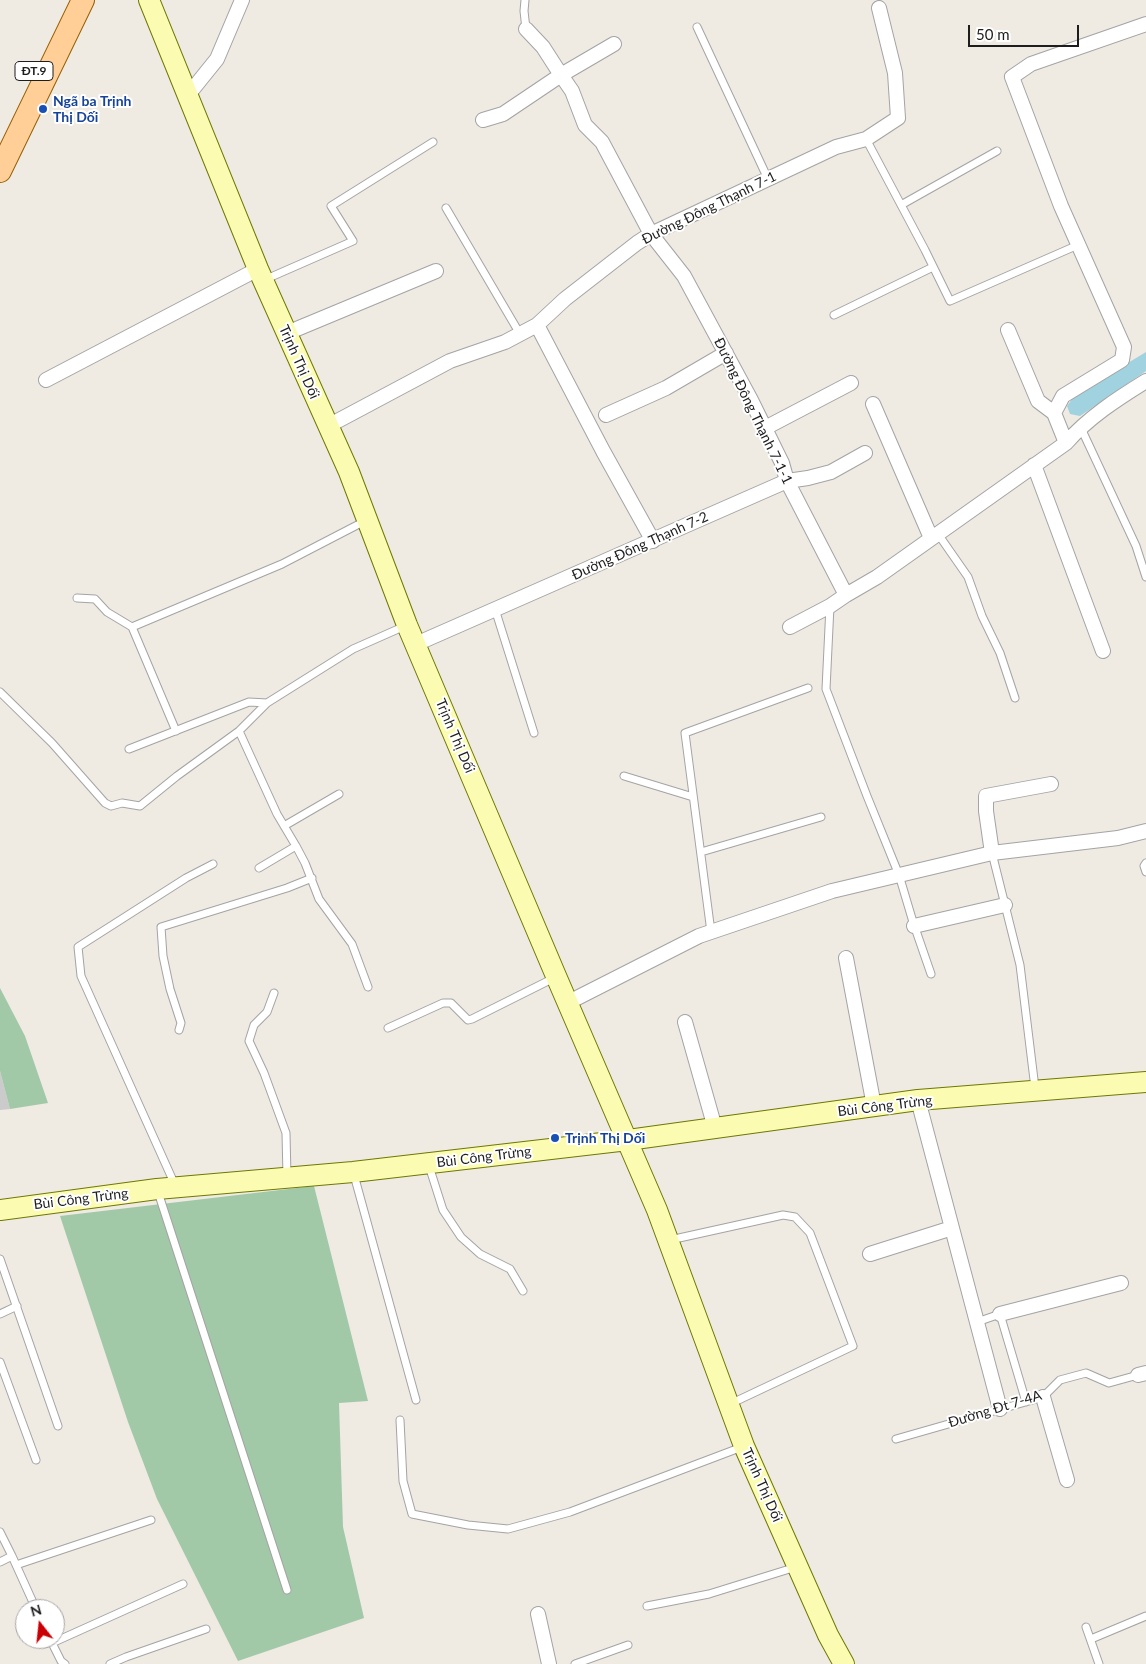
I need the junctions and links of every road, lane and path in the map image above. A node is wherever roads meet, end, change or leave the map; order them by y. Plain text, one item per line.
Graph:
1 (67, 0) edge
2 (83, 0) edge
3 (149, 0) edge
4 (242, 0) edge
5 (525, 0) edge
6 (879, 8) dead end
7 (1146, 24) edge
8 (697, 27) dead end
9 (526, 28) joint
10 (614, 44) dead end
11 (561, 76) junction
12 (188, 95) junction
13 (483, 120) dead end
14 (866, 139) junction
15 (0, 142) edge
16 (434, 142) dead end
17 (997, 151) dead end
18 (0, 171) edge
19 (768, 179) junction
20 (901, 205) junction
21 (446, 208) dead end
22 (651, 234) junction
23 (1078, 245) junction
24 (933, 266) junction
25 (436, 271) dead end
26 (261, 274) junction
27 (834, 315) dead end
28 (537, 325) junction
29 (1008, 330) dead end
30 (287, 333) junction
31 (520, 334) junction
32 (726, 353) junction
33 (46, 380) dead end
34 (1146, 381) edge
35 (851, 383) dead end
36 (873, 404) dead end
37 (1054, 414) junction
38 (606, 415) dead end
39 (328, 426) junction
40 (1080, 426) junction
41 (765, 428) junction
42 (1066, 442) junction
43 (865, 453) dead end
44 (1034, 465) junction
45 (788, 481) junction
46 (367, 520) junction
47 (934, 536) junction
48 (653, 541) junction
49 (1146, 577) edge
50 (846, 595) junction
51 (78, 598) dead end
52 (830, 606) junction
53 (495, 609) junction
54 (408, 625) junction
55 (132, 627) junction
56 (790, 627) dead end
57 (416, 644) junction
58 (1103, 651) dead end
59 (808, 688) dead end
60 (0, 692) edge
61 (1015, 698) dead end
62 (267, 703) junction
63 (176, 731) junction
64 (239, 731) junction
65 (534, 733) dead end
66 (129, 749) dead end
67 (624, 776) dead end
68 (1051, 784) dead end
69 (339, 794) dead end
70 (693, 797) junction
71 (821, 817) dead end
72 (284, 826) junction
73 (1146, 831) edge
74 (296, 846) junction
75 (700, 852) junction
76 (992, 853) junction
77 (1146, 863) edge
78 (213, 864) dead end
79 (259, 868) dead end
80 (1146, 872) edge
81 (900, 875) junction
82 (312, 878) junction
83 (1005, 904) junction
84 (914, 926) junction
85 (711, 932) junction
86 (846, 958) dead end
87 (931, 974) dead end
88 (556, 976) junction
89 (368, 987) dead end
90 (274, 993) dead end
91 (568, 1002) junction
92 (685, 1022) dead end
93 (388, 1028) dead end
94 (179, 1030) dead end
95 (1146, 1082) edge
96 (1036, 1091) junction
97 (918, 1100) junction
98 (874, 1106) junction
99 (715, 1128) junction
100 (628, 1140) junction
101 (428, 1163) junction
102 (353, 1172) junction
103 (287, 1178) junction
104 (166, 1188) junction
105 (0, 1210) edge
106 (952, 1228) junction
107 (669, 1240) junction
108 (870, 1254) dead end
109 (0, 1259) edge
110 (1121, 1283) dead end
111 (522, 1291) dead end
112 (17, 1306) junction
113 (0, 1314) edge
114 (1000, 1314) junction
115 (977, 1322) junction
116 (0, 1362) edge
117 (1142, 1374) edge
118 (1043, 1397) junction
119 (416, 1400) dead end
120 (1026, 1402) junction
121 (730, 1404) junction
122 (1000, 1409) junction
123 (400, 1420) dead end
124 (58, 1426) dead end
125 (896, 1439) dead end
126 (744, 1446) junction
127 (36, 1460) dead end
128 (1067, 1480) dead end
129 (151, 1520) dead end
130 (0, 1532) edge
131 (12, 1556) junction
132 (0, 1562) edge
133 (16, 1565) junction
134 (798, 1566) junction
135 (183, 1584) dead end
136 (288, 1590) dead end
137 (31, 1599) edge
138 (647, 1606) dead end
139 (538, 1614) dead end
140 (1146, 1616) edge
141 (1086, 1627) dead end
142 (206, 1629) dead end
143 (65, 1635) edge
144 (1091, 1639) junction
145 (628, 1645) dead end
146 (55, 1649) edge
147 (61, 1663) edge
148 (110, 1664) edge
149 (548, 1664) edge
150 (575, 1664) edge
151 (844, 1664) edge
152 (1099, 1664) edge

1 - 15 main road, ĐT.9
2 - 18 main road, ĐT.9
3 - 12 street, Trịnh Thị Dối
4 - 12 street
5 - 9 lane
6 - 14 street, Đường Đông Thạnh 7-1
7 - 23 street
8 - 19 lane
9 - 11 street, Đường Đông Thạnh 7-1-1
10 - 11 street
11 - 13 street
11 - 22 street, Đường Đông Thạnh 7-1-1
12 - 26 street, Trịnh Thị Dối
14 - 19 street, Đường Đông Thạnh 7-1
14 - 20 lane
16 - 26 lane
17 - 20 lane
19 - 22 street, Đường Đông Thạnh 7-1
20 - 24 lane
21 - 31 lane
22 - 28 street, Đường Đông Thạnh 7-1
22 - 32 street, Đường Đông Thạnh 7-1-1
23 - 24 lane
23 - 37 street
24 - 27 lane
25 - 30 street
26 - 30 street, Trịnh Thị Dối
26 - 33 street
28 - 31 street, Đường Đông Thạnh 7-1
28 - 48 street
29 - 37 street
30 - 39 street, Trịnh Thị Dối
31 - 39 street, Đường Đông Thạnh 7-1
32 - 38 street
32 - 41 street, Đường Đông Thạnh 7-1-1
34 - 40 street
35 - 41 street
36 - 47 street
37 - 42 street
39 - 46 street, Trịnh Thị Dối
40 - 42 street
40 - 49 lane
41 - 45 street, Đường Đông Thạnh 7-1-1
42 - 44 street
43 - 45 street, Đường Đông Thạnh 7-2
44 - 47 street
44 - 58 street
45 - 48 street, Đường Đông Thạnh 7-2
45 - 50 street, Đường Đông Thạnh 7-1-1
46 - 54 street, Trịnh Thị Dối
46 - 55 lane
47 - 50 street
47 - 61 lane
48 - 53 street, Đường Đông Thạnh 7-2
50 - 52 street
51 - 55 lane
52 - 56 street
52 - 81 lane
53 - 57 street, Đường Đông Thạnh 7-2
53 - 65 lane
54 - 57 street, Trịnh Thị Dối
54 - 62 lane
55 - 63 lane
57 - 88 street, Trịnh Thị Dối
59 - 70 lane
60 - 64 lane
62 - 63 lane
62 - 64 lane
63 - 66 lane
64 - 72 lane
67 - 70 lane
68 - 76 street
69 - 72 lane
70 - 75 lane
71 - 75 lane
72 - 74 lane
73 - 76 street
74 - 79 lane
74 - 82 lane
75 - 85 lane
76 - 81 street
76 - 83 lane
77 - 80 lane
78 - 104 lane
81 - 84 lane
81 - 85 street
82 - 89 lane
82 - 94 lane
83 - 84 street
83 - 96 lane
84 - 87 lane
85 - 91 street
86 - 98 street
88 - 91 street, Trịnh Thị Dối
88 - 93 lane
90 - 103 lane
91 - 100 street, Trịnh Thị Dối
92 - 99 street
95 - 96 street, Bùi Công Trừng
96 - 97 street, Bùi Công Trừng
97 - 98 street, Bùi Công Trừng
97 - 106 street
98 - 99 street, Bùi Công Trừng
99 - 100 street, Bùi Công Trừng
100 - 101 street, Bùi Công Trừng
100 - 107 street, Trịnh Thị Dối
101 - 102 street, Bùi Công Trừng
101 - 111 lane
102 - 103 street, Bùi Công Trừng
102 - 119 lane
103 - 104 street, Bùi Công Trừng
104 - 105 street, Bùi Công Trừng
104 - 136 lane
106 - 108 street
106 - 115 street
107 - 121 street, Trịnh Thị Dối
107 - 121 lane
109 - 112 lane
110 - 114 street
112 - 113 lane
112 - 124 lane
114 - 115 lane
114 - 120 lane
115 - 122 street
116 - 127 lane
117 - 118 lane, Đường Đt 7-4A
118 - 120 lane, Đường Đt 7-4A
118 - 128 street
120 - 122 lane, Đường Đt 7-4A
121 - 126 street, Trịnh Thị Dối
122 - 125 lane, Đường Đt 7-4A
123 - 126 lane
126 - 134 street, Trịnh Thị Dối
129 - 133 lane
130 - 131 lane
131 - 132 lane
131 - 133 lane
133 - 137 lane
134 - 138 lane
134 - 151 street, Trịnh Thị Dối
135 - 143 lane
139 - 149 street
140 - 144 lane
141 - 144 lane
142 - 148 lane
144 - 152 lane
145 - 150 lane
146 - 147 lane

